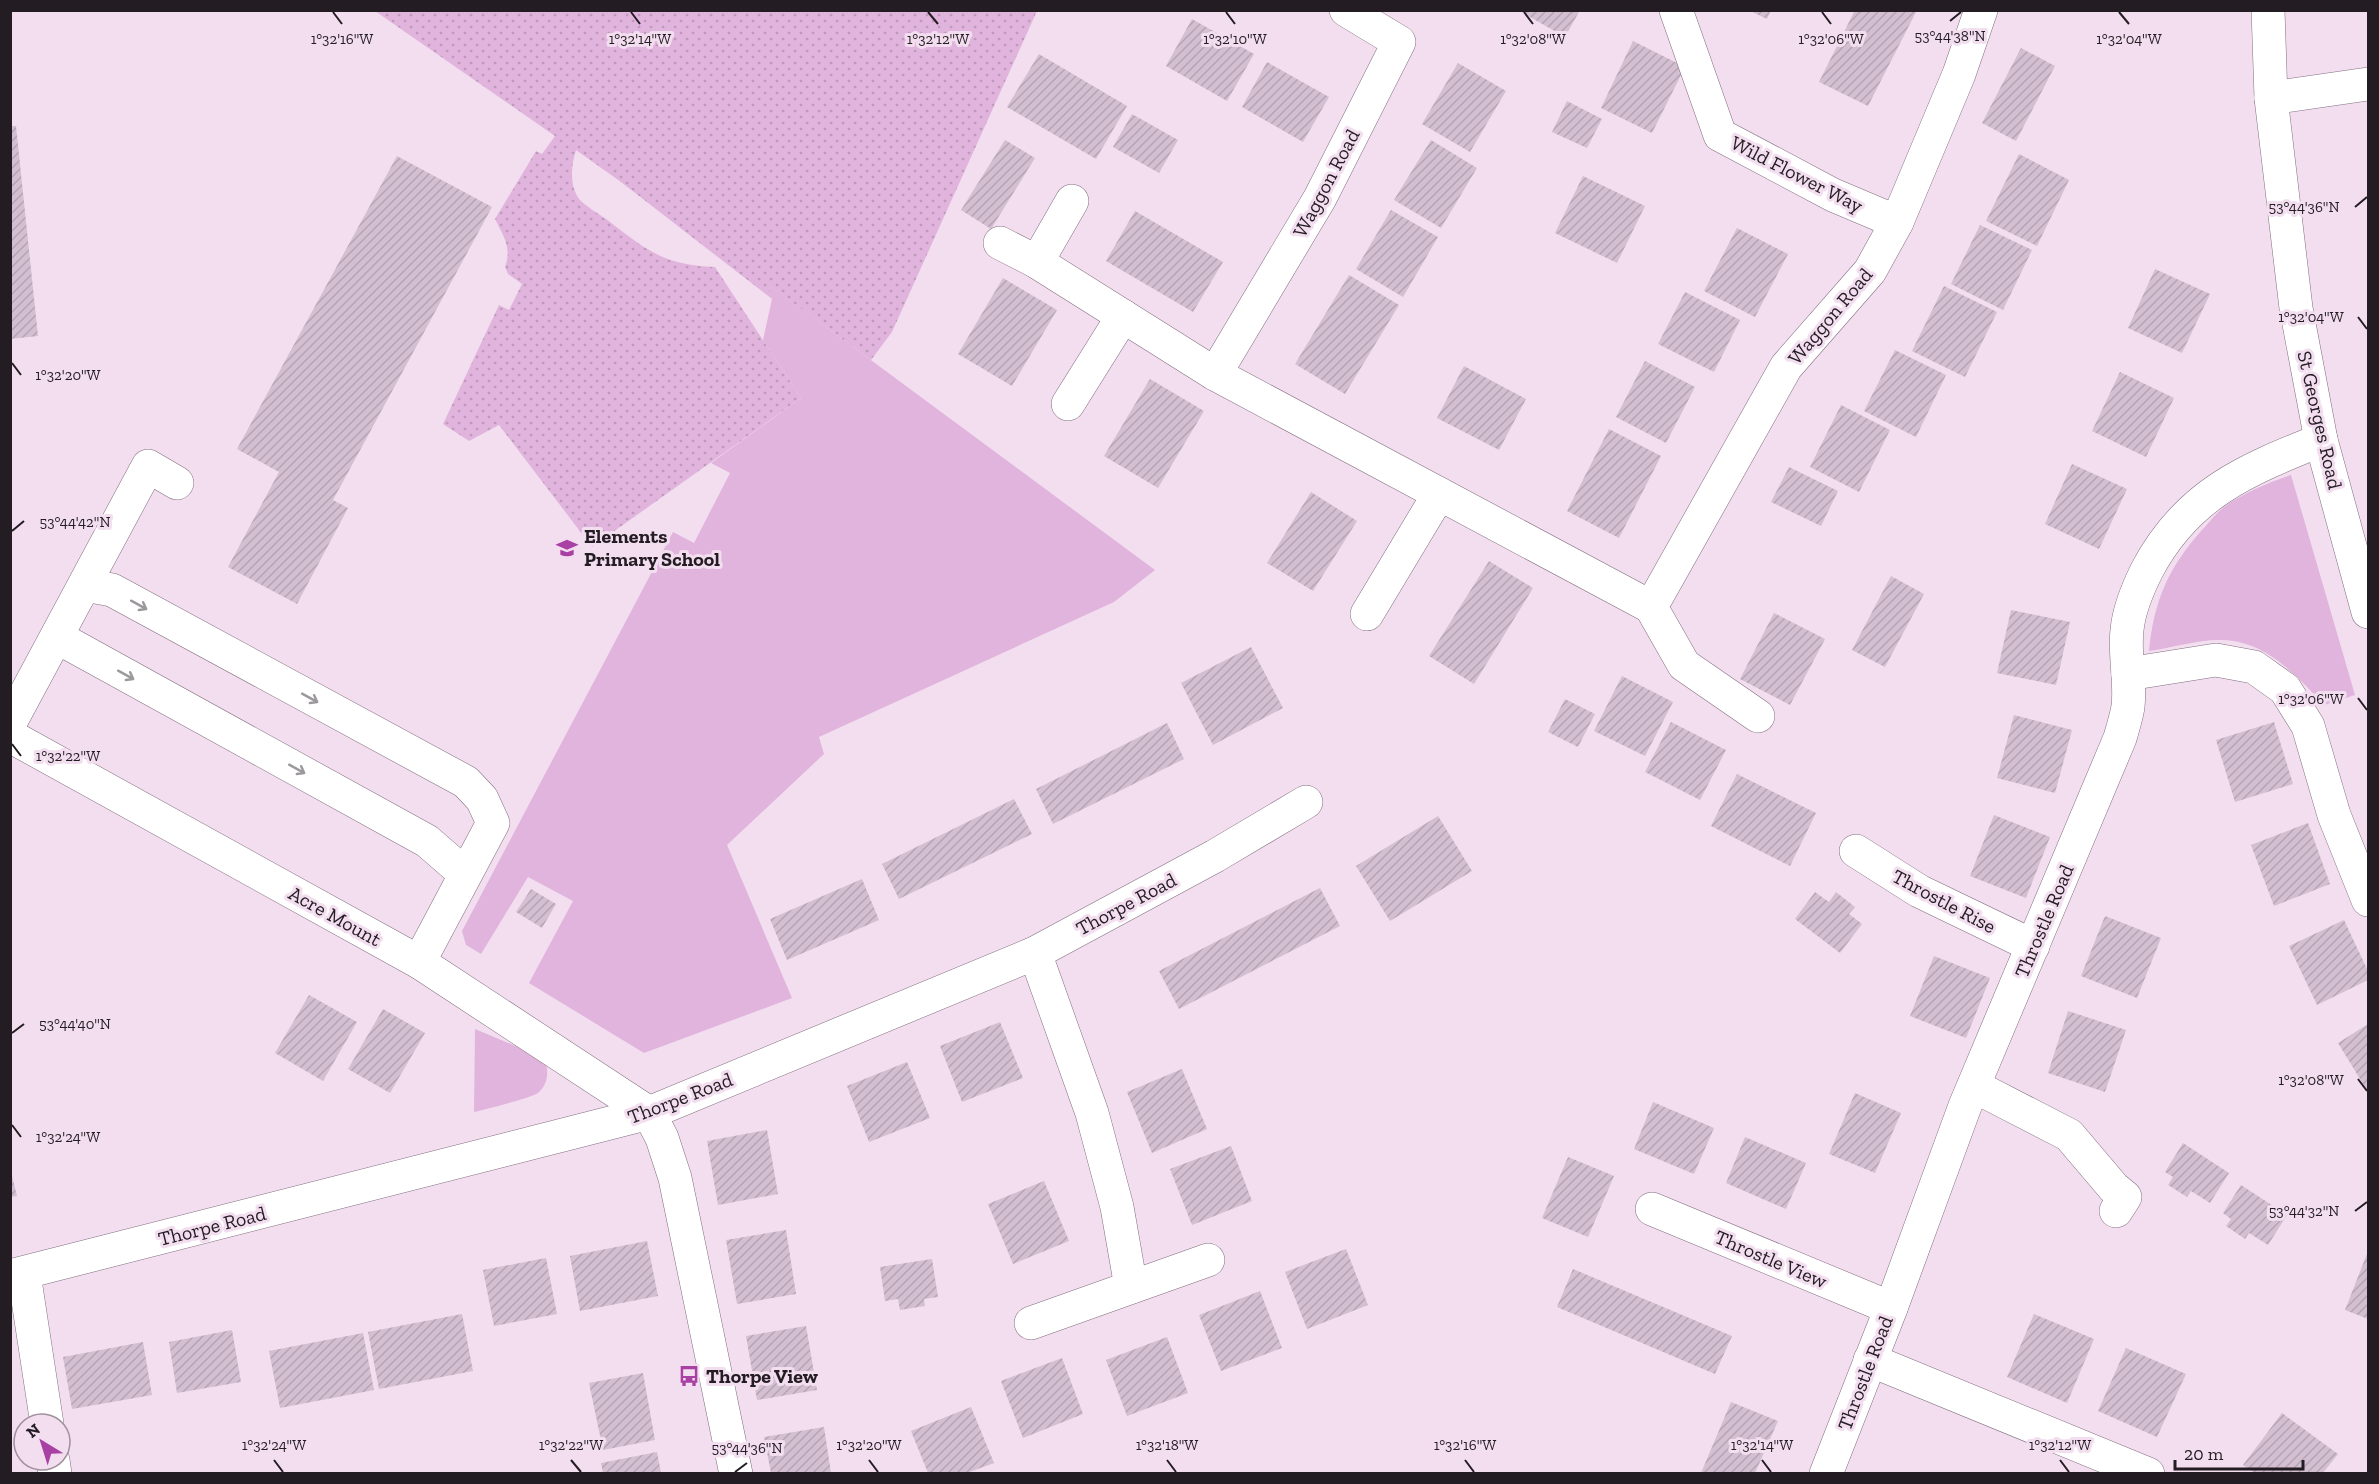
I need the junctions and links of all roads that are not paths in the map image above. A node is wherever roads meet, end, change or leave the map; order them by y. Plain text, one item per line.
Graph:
1 (1346, 10) edge
2 (1676, 10) edge
3 (1981, 10) edge
4 (2268, 10) edge
5 (2368, 84) edge
6 (2271, 98) junction
7 (1072, 201) dead end
8 (1897, 222) junction
9 (1000, 243) dead end
10 (1036, 262) junction
11 (1123, 316) junction
12 (1215, 374) junction
13 (1068, 404) dead end
14 (2321, 440) junction
15 (177, 483) dead end
16 (1438, 494) junction
17 (85, 585) junction
18 (1651, 607) junction
19 (2368, 608) edge
20 (1367, 614) dead end
21 (57, 637) junction
22 (2128, 674) junction
23 (1758, 716) dead end
24 (10, 723) edge
25 (10, 736) edge
26 (1306, 802) dead end
27 (1856, 851) dead end
28 (465, 874) junction
29 (2368, 900) edge
30 (2033, 946) junction
31 (1035, 953) junction
32 (419, 962) junction
33 (1974, 1086) junction
34 (649, 1113) junction
35 (1652, 1209) dead end
36 (2116, 1211) dead end
37 (1208, 1260) dead end
38 (17, 1275) edge
39 (1131, 1287) junction
40 (1891, 1308) junction
41 (1031, 1323) dead end
42 (1870, 1360) junction
43 (45, 1412) edge
44 (736, 1473) edge
45 (1826, 1473) edge
46 (2148, 1473) edge

1 - 12 street, Waggon Road
2 - 8 street, Wild Flower Way
3 - 8 street, Waggon Road
4 - 6 street, St Georges Road
5 - 6 street
6 - 14 street, St Georges Road
7 - 10 street
8 - 18 street, Waggon Road
9 - 10 street
10 - 11 street
11 - 12 street
11 - 13 street
12 - 16 street
14 - 19 street, St Georges Road
14 - 22 street, Throstle Road
15 - 17 street
16 - 18 street
16 - 20 street
17 - 21 street
17 -> 28 street
18 - 23 street
21 - 24 street
21 -> 28 street
22 - 29 street
22 - 30 street, Throstle Road
25 - 32 street, Acre Mount
26 - 31 street, Thorpe Road
27 - 30 street, Throstle Rise
28 - 32 street
30 - 33 street, Throstle Road
31 - 34 street, Thorpe Road
31 - 39 street
32 - 34 street, Acre Mount
33 - 36 street
33 - 40 street, Throstle Road
34 - 38 street, Thorpe Road
34 - 44 street
35 - 40 street, Throstle View
37 - 39 street
38 - 43 street
39 - 41 street
40 - 42 street, Throstle Road
42 - 45 street, Throstle Road
42 - 46 street

